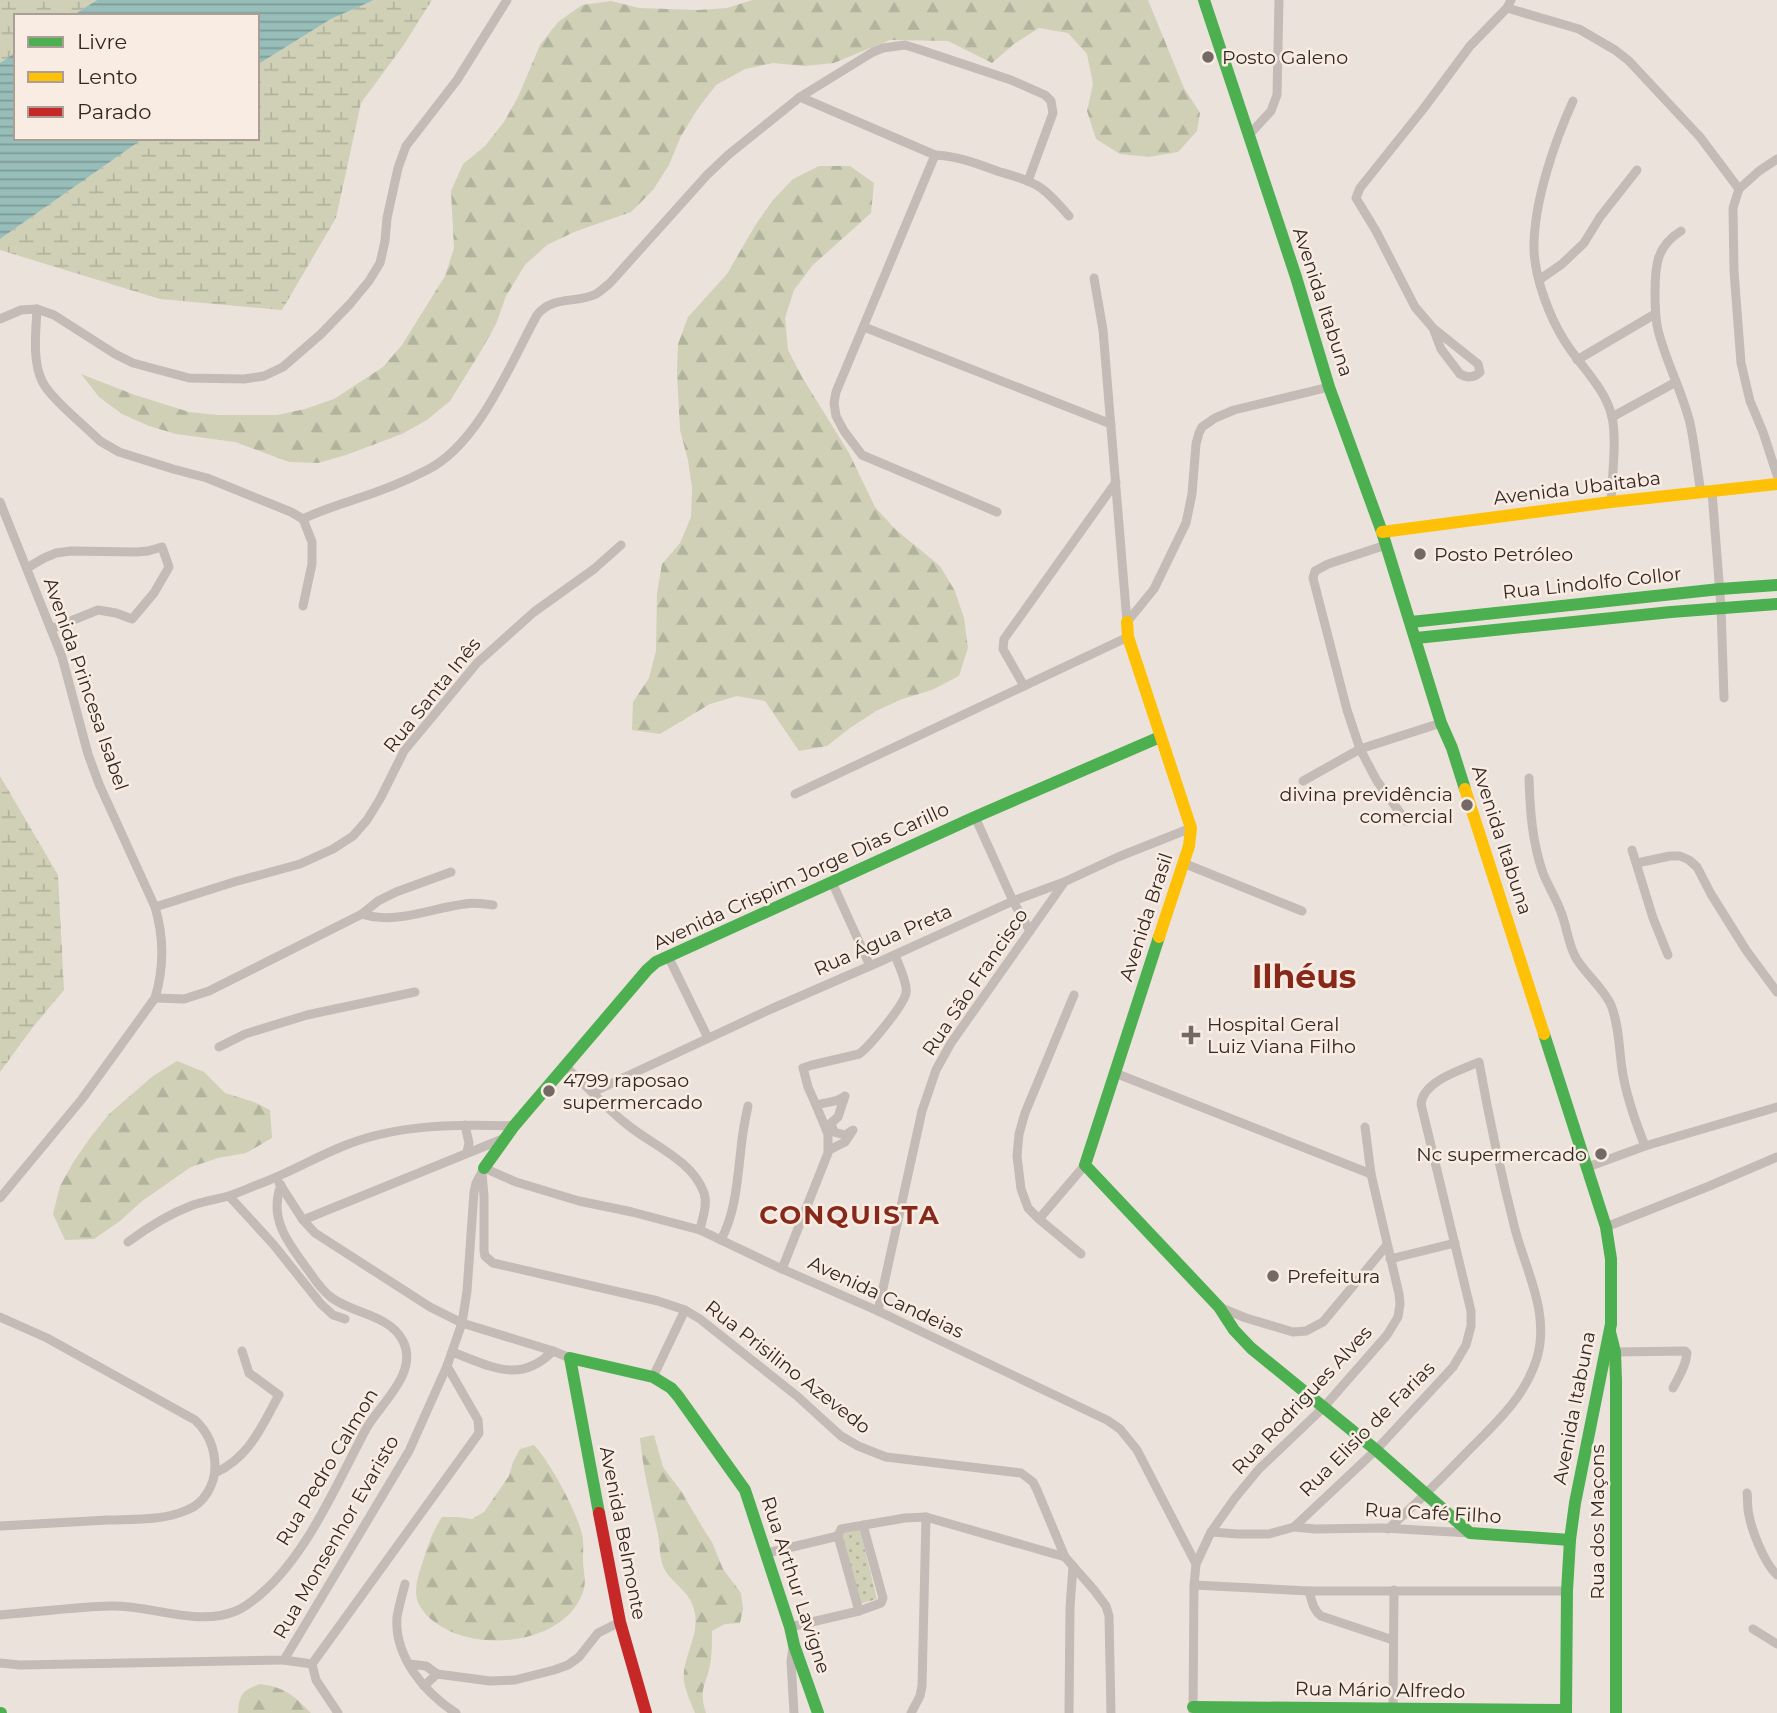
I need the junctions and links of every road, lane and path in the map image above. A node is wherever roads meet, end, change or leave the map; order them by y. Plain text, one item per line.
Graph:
1 (507, 0) edge
2 (1204, 0) edge
3 (1279, 0) edge
4 (1509, 4) edge
5 (800, 97) junction
6 (1573, 101) dead end
7 (1248, 136) junction
8 (935, 155) junction
9 (1777, 159) edge
10 (1637, 170) dead end
11 (1028, 181) junction
12 (1739, 189) junction
13 (1069, 216) dead end
14 (1681, 231) dead end
15 (1094, 278) dead end
16 (1539, 280) junction
17 (37, 309) junction
18 (1655, 314) junction
19 (0, 318) edge
20 (864, 327) junction
21 (1433, 328) junction
22 (1577, 360) junction
23 (1676, 382) junction
24 (1329, 387) junction
25 (1612, 417) junction
26 (1111, 425) junction
27 (1777, 475) edge
28 (1116, 482) junction
29 (1777, 484) edge
30 (1706, 492) junction
31 (0, 502) edge
32 (1611, 502) junction
33 (997, 512) dead end
34 (303, 519) junction
35 (1382, 532) junction
36 (621, 545) dead end
37 (1386, 545) junction
38 (27, 568) junction
39 (1777, 585) edge
40 (1720, 589) junction
41 (1777, 604) edge
42 (303, 607) dead end
43 (1721, 607) junction
44 (1127, 622) junction
45 (1411, 622) junction
46 (51, 629) junction
47 (1128, 637) junction
48 (1416, 638) junction
49 (1024, 686) junction
50 (1724, 698) dead end
51 (1441, 723) junction
52 (1160, 737) junction
53 (1360, 749) junction
54 (1529, 778) dead end
55 (1303, 780) dead end
56 (795, 794) dead end
57 (975, 817) junction
58 (1406, 821) dead end
59 (1191, 828) junction
60 (1632, 850) dead end
61 (1183, 863) junction
62 (1637, 863) junction
63 (451, 872) dead end
64 (832, 882) junction
65 (1064, 883) junction
66 (1013, 901) junction
67 (493, 905) dead end
68 (155, 907) junction
69 (1302, 911) dead end
70 (362, 914) junction
71 (1030, 931) junction
72 (895, 955) junction
73 (1668, 955) dead end
74 (668, 956) junction
75 (870, 966) junction
76 (415, 992) dead end
77 (1777, 992) edge
78 (1074, 995) dead end
79 (155, 998) junction
80 (708, 1038) junction
81 (219, 1047) dead end
82 (565, 1066) junction
83 (1115, 1073) junction
84 (593, 1092) junction
85 (748, 1105) dead end
86 (816, 1105) junction
87 (1777, 1107) edge
88 (465, 1125) junction
89 (514, 1126) junction
90 (1364, 1127) dead end
91 (505, 1138) junction
92 (1645, 1146) junction
93 (829, 1150) junction
94 (467, 1152) junction
95 (1777, 1157) edge
96 (1085, 1165) junction
97 (1588, 1167) junction
98 (482, 1170) junction
99 (1371, 1174) junction
100 (279, 1181) junction
101 (229, 1196) junction
102 (0, 1198) edge
103 (1039, 1219) junction
104 (303, 1220) junction
105 (1606, 1227) junction
106 (700, 1230) junction
107 (722, 1240) junction
108 (128, 1242) dead end
109 (1455, 1244) junction
110 (1387, 1245) junction
111 (1081, 1254) dead end
112 (1390, 1259) junction
113 (782, 1269) junction
114 (1219, 1307) junction
115 (685, 1310) junction
116 (878, 1311) junction
117 (0, 1317) edge
118 (345, 1319) dead end
119 (462, 1323) junction
120 (1610, 1331) junction
121 (242, 1351) dead end
122 (553, 1351) junction
123 (452, 1352) junction
124 (1615, 1352) junction
125 (569, 1358) junction
126 (447, 1366) junction
127 (653, 1377) junction
128 (1673, 1388) dead end
129 (1595, 1403) junction
130 (1616, 1406) junction
131 (1323, 1408) junction
132 (1376, 1450) junction
133 (215, 1473) junction
134 (1747, 1493) dead end
135 (1427, 1494) junction
136 (926, 1517) junction
137 (863, 1525) junction
138 (0, 1526) edge
139 (1294, 1527) junction
140 (1388, 1529) junction
141 (1211, 1532) junction
142 (1470, 1533) junction
143 (838, 1536) junction
144 (1570, 1540) junction
145 (767, 1553) junction
146 (1065, 1557) junction
147 (1196, 1564) junction
148 (1073, 1566) junction
149 (1777, 1575) edge
150 (405, 1584) dead end
151 (1194, 1585) junction
152 (1394, 1590) junction
153 (1309, 1591) junction
154 (1567, 1591) junction
155 (859, 1611) junction
156 (0, 1615) edge
157 (620, 1622) junction
158 (790, 1627) junction
159 (1753, 1629) dead end
160 (1393, 1640) junction
161 (1777, 1644) edge
162 (794, 1646) junction
163 (284, 1660) junction
164 (0, 1663) edge
165 (312, 1664) junction
166 (409, 1664) junction
167 (437, 1674) junction
168 (424, 1686) junction
169 (1392, 1709) junction
170 (1193, 1710) edge
171 (1566, 1712) edge
172 (338, 1713) edge
173 (456, 1713) edge
174 (646, 1713) edge
175 (794, 1713) edge
176 (818, 1713) edge
177 (911, 1713) edge
178 (1069, 1713) edge
179 (1111, 1713) edge
180 (1616, 1713) edge

1 - 17 street
2 - 7 main road, Avenida Itabuna
3 - 7 street
4 - 12 street
4 - 21 street
5 - 8 street
5 - 11 street
5 - 34 street
6 - 16 street
7 - 24 main road, Avenida Itabuna
8 - 11 street
8 - 20 street
9 - 12 street
10 - 16 street
11 - 13 street
12 - 27 street
14 - 18 street
15 - 26 street, Avenida Brasil
16 - 22 street
17 - 19 street
17 - 34 street
18 - 22 street
18 - 23 street
20 - 26 street
20 - 33 street
21 - 21 street
22 - 25 street
23 - 25 street
23 - 30 street
24 - 35 main road, Avenida Itabuna
24 - 44 street
25 - 32 street
26 - 28 street, Avenida Brasil
28 - 44 street, Avenida Brasil
28 - 49 street
29 - 30 main road, Avenida Ubaitaba
30 - 32 main road, Avenida Ubaitaba
30 - 40 street
31 - 38 street, Avenida Princesa Isabel
32 - 35 main road, Avenida Ubaitaba
34 - 42 street
35 - 37 main road, Avenida Itabuna
36 - 68 street, Rua Santa Inês
37 - 45 main road, Avenida Itabuna
37 - 53 street
38 - 46 street, Avenida Princesa Isabel
38 - 46 street
39 - 40 main road, Rua Lindolfo Collor
40 - 43 street
40 - 45 main road, Rua Lindolfo Collor
41 - 43 main road, Rua Lindolfo Collor
43 - 48 main road, Rua Lindolfo Collor
43 - 50 street
44 - 47 main road, Avenida Brasil
45 - 48 main road, Avenida Itabuna
46 - 68 street, Avenida Princesa Isabel
47 - 49 street
47 - 52 main road, Avenida Brasil
48 - 51 main road, Avenida Itabuna
49 - 56 street
51 - 53 street
51 - 97 main road, Avenida Itabuna
52 - 57 main road, Avenida Crispim Jorge Dias Carillo
52 - 59 main road, Avenida Brasil
53 - 55 street
53 - 58 street
54 - 92 street
57 - 64 main road, Avenida Crispim Jorge Dias Carillo
57 - 66 street
59 - 61 main road, Avenida Brasil
59 - 65 street, Rua Água Preta
60 - 62 street
61 - 69 street
61 - 83 main road, Avenida Brasil
62 - 73 street
62 - 77 street
63 - 70 street
64 - 74 main road, Avenida Crispim Jorge Dias Carillo
64 - 75 street
65 - 66 street, Rua Água Preta
65 - 71 street, Rua São Francisco
66 - 71 street
66 - 72 street, Rua Água Preta
67 - 70 street
68 - 79 street, Avenida Princesa Isabel
70 - 79 street
71 - 116 street, Rua São Francisco
72 - 75 street, Rua Água Preta
72 - 86 street
74 - 80 street
74 - 82 main road, Avenida Crispim Jorge Dias Carillo
75 - 80 street, Rua Água Preta
76 - 81 street
78 - 103 street
79 - 102 street, Avenida Princesa Isabel
80 - 84 street, Rua Água Preta
82 - 84 street
82 - 89 main road, Avenida Crispim Jorge Dias Carillo
83 - 96 main road, Avenida Brasil
83 - 99 street
84 - 106 street
85 - 107 street
86 - 93 street
86 - 93 street
87 - 92 street
88 - 89 street
88 - 94 street
88 - 100 street
89 - 91 main road, Avenida Crispim Jorge Dias Carillo
90 - 99 street, Rua Rodrigues Alves
91 - 94 street
91 - 98 main road, Avenida Crispim Jorge Dias Carillo
92 - 97 street
93 - 113 street
94 - 104 street
95 - 105 street
96 - 103 street
96 - 114 main road
97 - 105 main road, Avenida Itabuna
98 - 106 street, Avenida Candeias
98 - 115 street, Rua Prisilino Azevedo
98 - 119 street, Avenida Crispim Jorge Dias Carillo
99 - 110 street, Rua Rodrigues Alves
100 - 101 street
100 - 104 street
100 - 156 street, Rua Pedro Calmon
101 - 108 street
101 - 118 street
103 - 111 street
104 - 119 street
105 - 120 main road, Avenida Itabuna
106 - 107 street, Avenida Candeias
107 - 113 street, Avenida Candeias
109 - 112 street
109 - 132 street, Rua Elisio de Farias
109 - 135 street, Rua Elisio de Farias
110 - 112 street, Rua Rodrigues Alves
110 - 114 street
112 - 131 street, Rua Rodrigues Alves
113 - 116 street, Avenida Candeias
114 - 131 main road
115 - 127 street
115 - 146 street, Rua Prisilino Azevedo
116 - 147 street, Avenida Candeias
117 - 133 street
119 - 122 street
119 - 123 street, Rua Monsenhor Evaristo
120 - 124 main road, Rua dos Maçons
120 - 129 main road, Avenida Itabuna
121 - 133 street
122 - 123 street
122 - 125 street
123 - 126 street, Rua Monsenhor Evaristo
124 - 128 street
124 - 130 main road, Rua dos Maçons
125 - 127 main road, Rua Arthur Lavigne
125 - 157 main road, Avenida Belmonte
126 - 163 street, Rua Monsenhor Evaristo
126 - 165 street
127 - 145 main road, Rua Arthur Lavigne
129 - 130 main road
129 - 144 main road, Avenida Itabuna
130 - 180 main road, Rua dos Maçons
131 - 132 main road
131 - 141 street, Rua Rodrigues Alves
132 - 135 main road
132 - 139 street, Rua Elisio de Farias
133 - 138 street
134 - 149 street
135 - 140 street
135 - 142 main road
136 - 137 street
136 - 146 street
136 - 177 street
137 - 143 street
137 - 155 street
139 - 140 street, Rua Café Filho
139 - 141 street, Rua Café Filho
140 - 142 street, Rua Café Filho
141 - 147 street, Rua Rodrigues Alves
142 - 144 main road, Rua Café Filho
143 - 145 street
143 - 155 street
144 - 154 main road, Avenida Itabuna
145 - 158 main road, Rua Arthur Lavigne
146 - 148 street
147 - 151 street
148 - 178 street
148 - 179 street
150 - 166 street
151 - 153 street
151 - 170 street
152 - 153 street
152 - 154 street
152 - 160 street
153 - 160 street
154 - 171 main road, Avenida Itabuna
155 - 158 street
157 - 167 street
157 - 174 main road, Avenida Belmonte
158 - 162 main road, Rua Arthur Lavigne
159 - 161 street
160 - 169 street
162 - 175 street
162 - 176 main road, Rua Arthur Lavigne
163 - 164 street, Rua Monsenhor Evaristo
163 - 165 street
165 - 172 street
166 - 167 street
166 - 168 street
167 - 168 street
168 - 173 street
169 - 170 main road, Rua Mário Alfredo
169 - 171 main road, Rua Mário Alfredo

